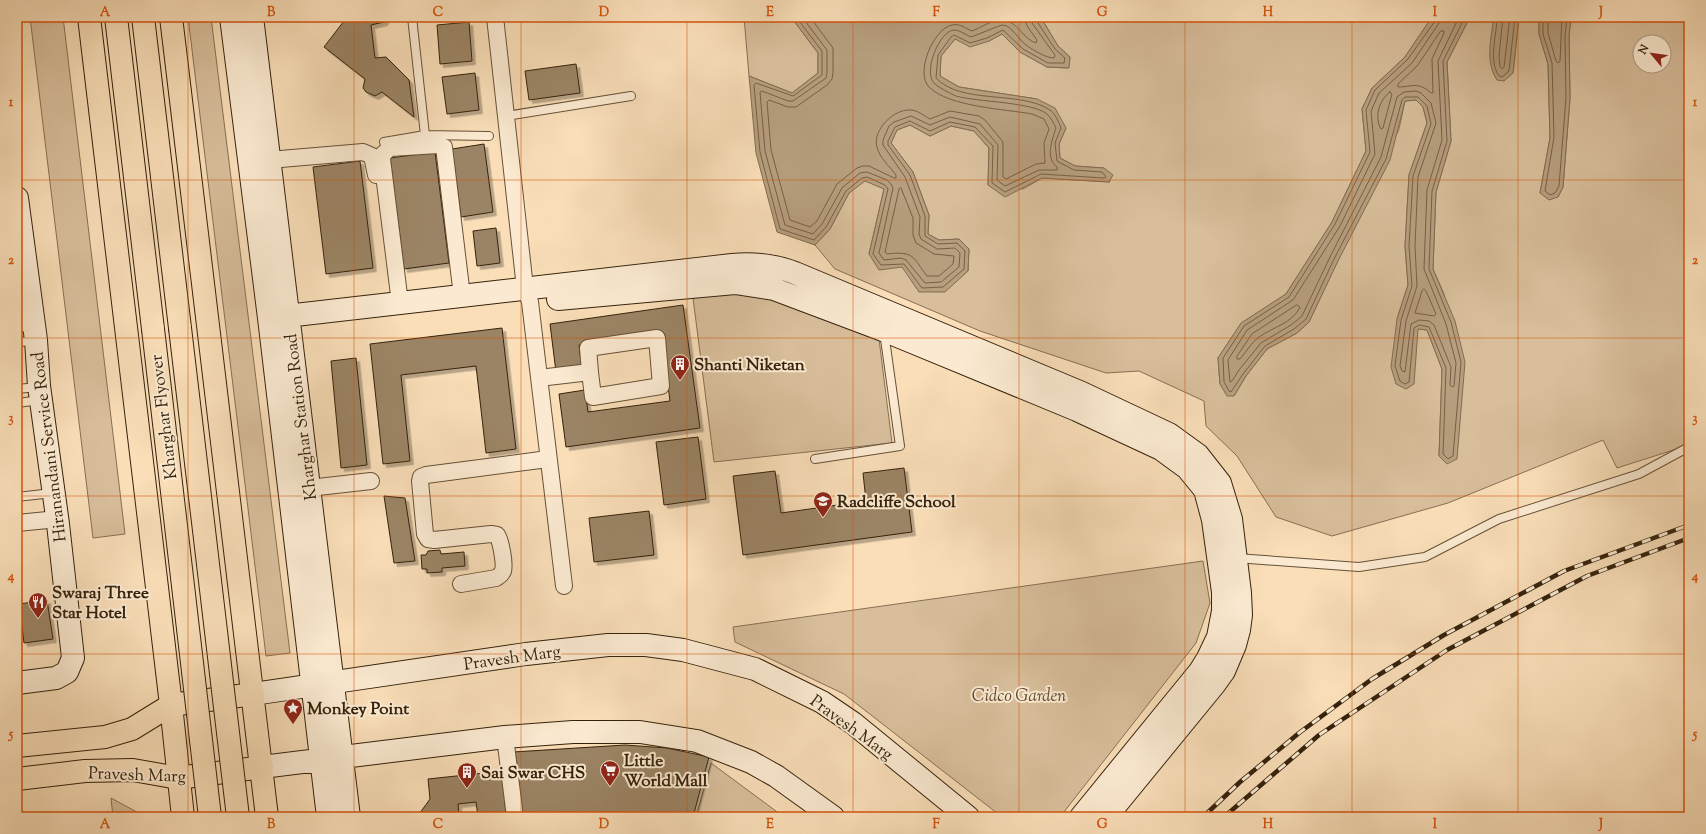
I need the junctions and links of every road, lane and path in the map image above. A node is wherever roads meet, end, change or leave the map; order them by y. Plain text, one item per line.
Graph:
1 (89, 17) edge
2 (116, 17) edge
3 (143, 17) edge
4 (170, 17) edge
5 (231, 17) edge
6 (252, 17) edge
7 (412, 17) edge
8 (495, 17) edge
9 (631, 96) dead end
10 (506, 116) junction
11 (425, 135) junction
12 (488, 136) dead end
13 (384, 142) dead end
14 (269, 160) junction
15 (17, 198) edge
16 (528, 295) junction
17 (462, 296) junction
18 (396, 303) junction
19 (885, 320) junction
20 (279, 323) junction
21 (26, 332) edge
22 (590, 372) junction
23 (539, 378) junction
24 (17, 389) edge
25 (40, 393) junction
26 (17, 403) edge
27 (1689, 447) edge
28 (548, 459) junction
29 (815, 459) dead end
30 (371, 480) dead end
31 (309, 488) junction
32 (54, 493) junction
33 (17, 497) edge
34 (58, 519) junction
35 (17, 523) edge
36 (1227, 556) junction
37 (461, 584) dead end
38 (564, 586) dead end
39 (17, 683) edge
40 (322, 685) junction
41 (253, 694) junction
42 (171, 705) junction
43 (505, 737) junction
44 (17, 746) edge
45 (331, 758) junction
46 (262, 767) junction
47 (178, 778) junction
48 (17, 779) edge
49 (183, 817) edge
50 (210, 817) edge
51 (238, 817) edge
52 (267, 817) edge
53 (328, 817) edge
54 (350, 817) edge
55 (515, 817) edge
56 (834, 817) edge
57 (968, 817) edge
58 (1081, 817) edge
59 (1106, 817) edge

1 - 42 main road
2 - 50 main road, Kharghar Flyover, bridge
3 - 51 main road, Kharghar Flyover, bridge
4 - 41 main road
5 - 20 street, Kharghar Station Road
6 - 14 street, Kharghar Station Road
7 - 11 lane
8 - 10 street
9 - 10 lane
10 - 16 street
11 - 12 lane
11 - 13 lane
14 - 18 street
14 - 20 street, Kharghar Station Road
15 - 21 street, Hiranandani Service Road
16 - 17 street
16 - 19 street
16 - 20 street
16 - 23 street
17 - 18 street
17 - 18 street
18 - 20 street
19 - 29 lane
19 - 36 street
20 - 31 street, Kharghar Station Road
20 - 40 street, Kharghar Station Road
21 - 25 street, Hiranandani Service Road
22 - 22 street
22 - 23 street
23 - 28 street
24 - 25 lane
25 - 26 lane
25 - 32 street, Hiranandani Service Road
27 - 36 lane
28 - 37 street
28 - 38 street
30 - 31 street
31 - 40 street, Kharghar Station Road
32 - 33 lane
32 - 34 street, Hiranandani Service Road
34 - 35 street
34 - 39 street, Hiranandani Service Road
36 - 58 street
36 - 59 street
40 - 41 street, Pravesh Marg
40 - 45 street, Kharghar Station Road
40 - 57 street, Pravesh Marg
41 - 42 main road, Pravesh Marg
41 - 46 main road
42 - 44 main road, Pravesh Marg
42 - 47 main road
43 - 45 street, Pravesh Marg
43 - 55 street
43 - 56 street, Pravesh Marg
45 - 46 street, Pravesh Marg
45 - 53 street, Kharghar Station Road
45 - 54 street, Kharghar Station Road
46 - 47 main road, Pravesh Marg
46 - 52 main road
47 - 48 main road, Pravesh Marg
47 - 49 main road

